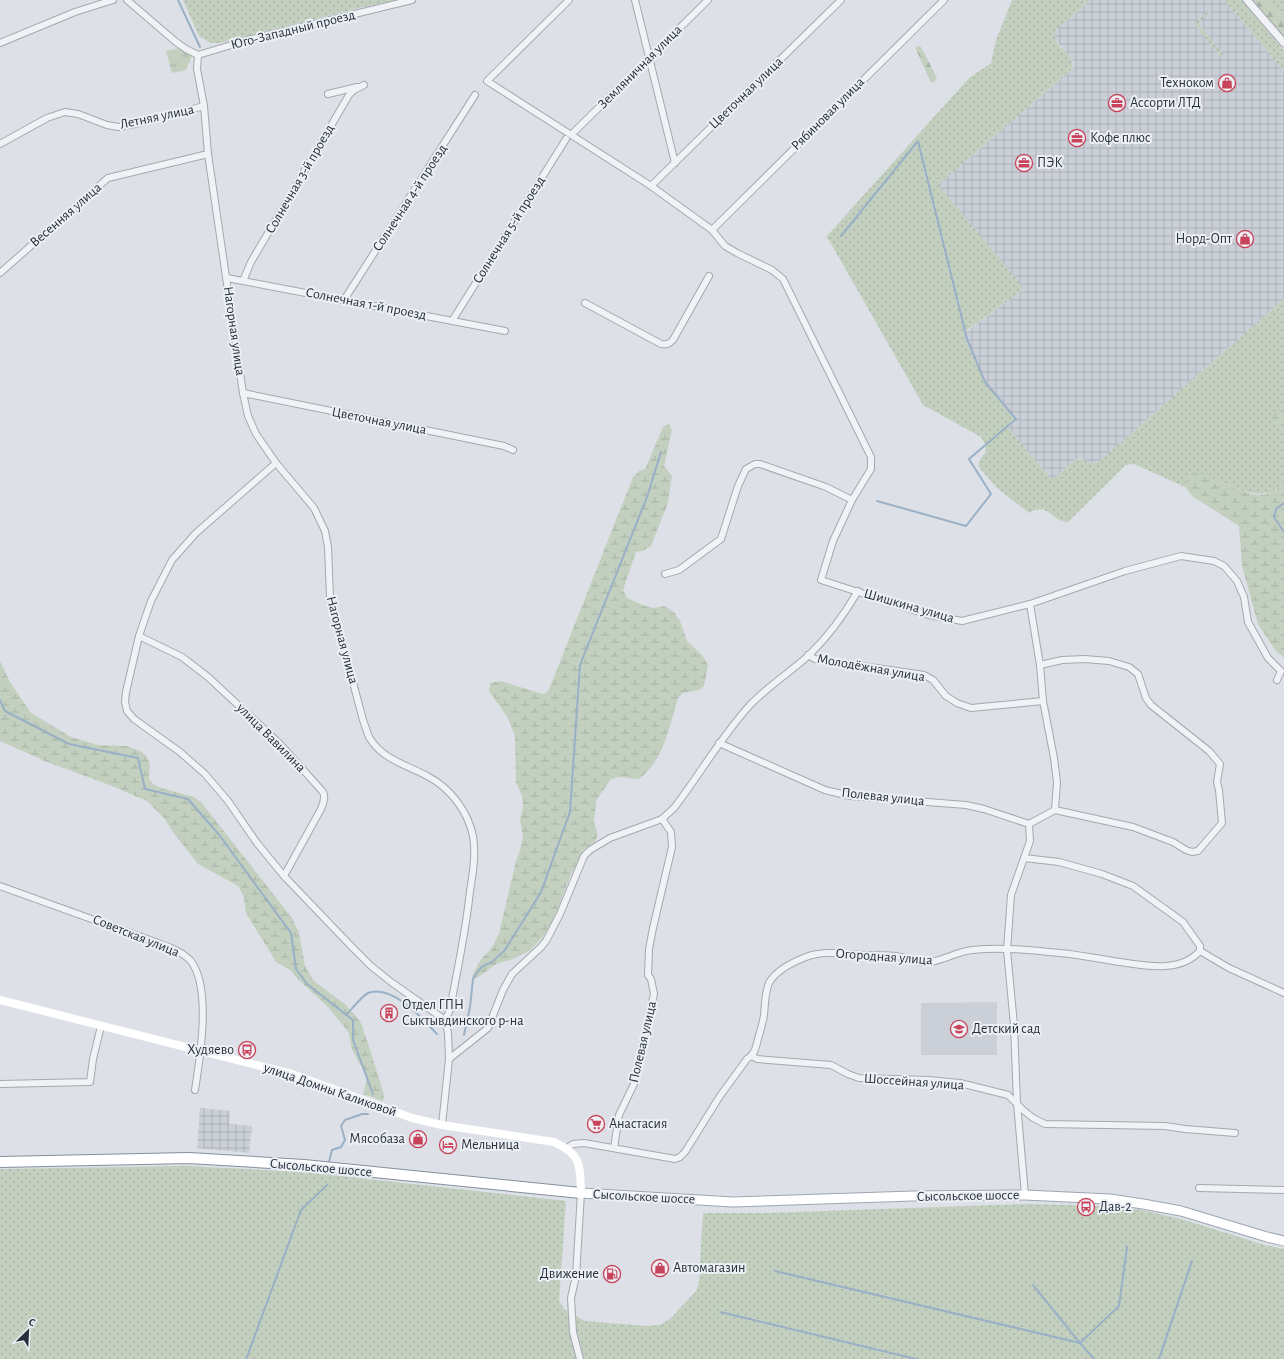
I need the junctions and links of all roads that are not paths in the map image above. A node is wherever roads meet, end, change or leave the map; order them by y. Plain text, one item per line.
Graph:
1 (113, 0) edge
2 (127, 0) edge
3 (412, 0) edge
4 (569, 0) edge
5 (635, 0) edge
6 (708, 0) edge
7 (841, 0) edge
8 (944, 0) edge
9 (1247, 0) edge
10 (0, 43) edge
11 (1284, 43) edge
12 (198, 55) junction
13 (649, 59) junction
14 (328, 94) dead end
15 (475, 95) dead end
16 (204, 106) junction
17 (572, 134) junction
18 (566, 139) dead end
19 (0, 144) edge
20 (208, 154) junction
21 (674, 163) junction
22 (651, 186) junction
23 (712, 230) junction
24 (0, 273) edge
25 (709, 276) dead end
26 (227, 278) junction
27 (243, 280) junction
28 (344, 300) junction
29 (585, 303) dead end
30 (452, 321) junction
31 (505, 331) dead end
32 (243, 393) junction
33 (514, 450) dead end
34 (276, 463) junction
35 (852, 500) junction
36 (665, 574) dead end
37 (858, 591) junction
38 (1030, 604) junction
39 (139, 636) junction
40 (808, 656) junction
41 (1040, 665) junction
42 (1277, 680) dead end
43 (1043, 701) junction
44 (719, 743) junction
45 (1055, 810) junction
46 (662, 819) junction
47 (1029, 824) junction
48 (1024, 858) junction
49 (284, 876) junction
50 (0, 886) edge
51 (1007, 950) junction
52 (1200, 951) junction
53 (1284, 993) edge
54 (0, 1000) edge
55 (445, 1020) junction
56 (102, 1026) junction
57 (201, 1051) junction
58 (752, 1056) junction
59 (449, 1059) junction
60 (0, 1084) edge
61 (195, 1090) dead end
62 (1017, 1103) junction
63 (442, 1125) junction
64 (1236, 1133) dead end
65 (567, 1148) junction
66 (614, 1148) junction
67 (0, 1162) edge
68 (1199, 1188) dead end
69 (1284, 1190) edge
70 (581, 1193) junction
71 (1025, 1195) junction
72 (1284, 1241) edge
73 (580, 1359) edge

1 - 10 street
2 - 12 street
3 - 12 street, Юго-Западный проезд
4 - 17 street, Шишкина улица
5 - 13 street
6 - 13 street, Земляничная улица
7 - 21 street, Цветочная улица
8 - 23 street, Рябиновая улица
9 - 11 street
12 - 16 street, Нагорная улица
13 - 17 street, Земляничная улица
13 - 21 street
14 - 27 street, Солнечная 3-й проезд
15 - 28 street, Солнечная 4-й проезд
16 - 19 street, Летняя улица
16 - 20 street, Нагорная улица
17 - 22 street, Шишкина улица
18 - 30 street, Солнечная 5-й проезд
20 - 24 street, Весенняя улица
20 - 26 street, Нагорная улица
21 - 22 street, Цветочная улица
22 - 23 street, Шишкина улица
23 - 35 street, Шишкина улица
25 - 29 street
26 - 27 street, Солнечная 1-й проезд
26 - 32 street, Нагорная улица
27 - 28 street, Солнечная 1-й проезд
28 - 30 street, Солнечная 1-й проезд
30 - 31 street, Солнечная 1-й проезд
32 - 33 street, Цветочная улица
32 - 34 street, Нагорная улица
34 - 39 street
34 - 55 street, Нагорная улица
35 - 36 street
35 - 37 street, Шишкина улица
37 - 38 street, Шишкина улица
37 - 40 street
38 - 41 street
38 - 42 street, Шишкина улица
39 - 49 street
39 - 49 street, улица Вавилина
40 - 43 street, Молодёжная улица
40 - 44 street
41 - 43 street
41 - 45 street
43 - 45 street
44 - 46 street
44 - 47 street, Полевая улица
45 - 47 street
46 - 59 street
46 - 66 street, Полевая улица
47 - 48 street
48 - 51 street
48 - 52 street
49 - 55 street
50 - 57 street, Советская улица
51 - 52 street, Огородная улица
51 - 58 street, Огородная улица
51 - 62 street
52 - 53 street
54 - 56 main road, улица Домны Каликовой
55 - 59 street, Нагорная улица
56 - 57 main road, улица Домны Каликовой
56 - 60 street
57 - 61 street, Советская улица
57 - 63 main road, улица Домны Каликовой
58 - 62 street, Шоссейная улица
58 - 66 street, Огородная улица
59 - 63 street, Нагорная улица
62 - 64 street, Шоссейная улица
62 - 71 street
63 - 65 main road, улица Домны Каликовой
65 - 66 street, Огородная улица
65 - 70 main road
67 - 70 highway, Сысольское шоссе
68 - 69 street
70 - 71 main road, Сысольское шоссе
70 - 73 street
71 - 72 main road, Сысольское шоссе

